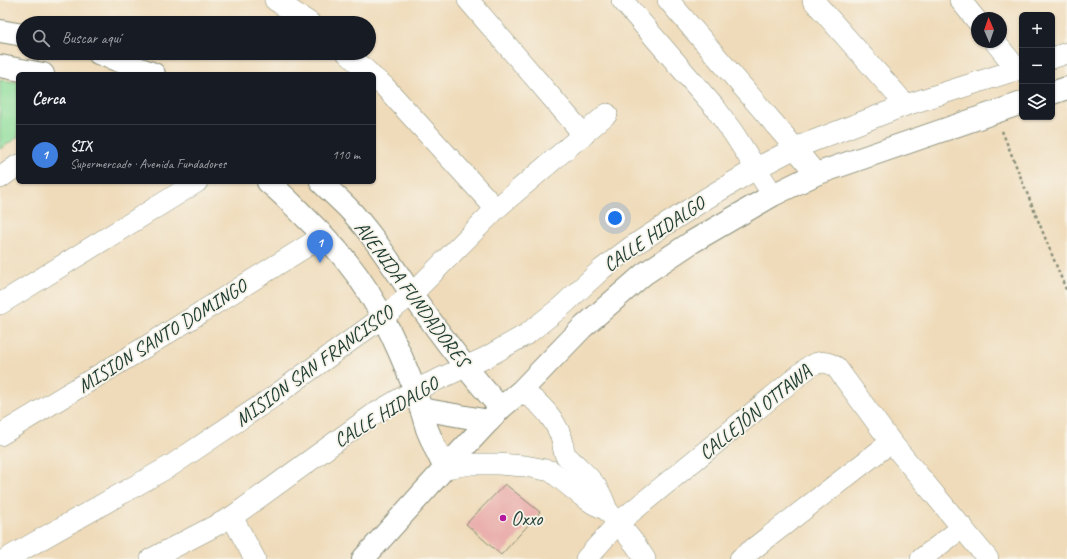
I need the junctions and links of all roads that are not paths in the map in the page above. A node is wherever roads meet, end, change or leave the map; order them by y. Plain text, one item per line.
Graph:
1 (275, 0) edge
2 (468, 0) edge
3 (668, 0) edge
4 (813, 0) edge
5 (960, 0) edge
6 (628, 2) edge
7 (971, 14) edge
8 (299, 16) edge
9 (0, 31) edge
10 (16, 34) edge
11 (1001, 48) edge
12 (1067, 53) edge
13 (1055, 57) edge
14 (114, 60) edge
15 (355, 60) edge
16 (0, 66) edge
17 (1019, 68) edge
18 (1019, 69) edge
19 (32, 72) edge
20 (142, 72) edge
21 (368, 72) edge
22 (376, 80) edge
23 (1067, 88) edge
24 (1055, 92) edge
25 (1019, 104) edge
26 (906, 105) junction
27 (607, 114) dead end
28 (584, 135) junction
29 (795, 148) junction
30 (16, 166) edge
31 (757, 168) junction
32 (816, 174) junction
33 (0, 178) edge
34 (194, 184) edge
35 (270, 184) edge
36 (323, 184) edge
37 (773, 195) junction
38 (496, 209) junction
39 (323, 236) junction
40 (412, 294) junction
41 (0, 304) edge
42 (383, 317) junction
43 (465, 366) junction
44 (521, 390) junction
45 (418, 400) junction
46 (495, 415) junction
47 (0, 435) edge
48 (891, 442) junction
49 (565, 454) junction
50 (445, 468) junction
51 (551, 471) junction
52 (612, 516) junction
53 (232, 517) junction
54 (963, 527) junction
55 (6, 559) edge
56 (151, 559) edge
57 (255, 559) edge
58 (363, 559) edge
59 (586, 559) edge
60 (645, 559) edge
61 (740, 559) edge
62 (921, 559) edge
63 (988, 559) edge

1 - 8 street
2 - 28 street
3 - 29 street
4 - 26 street
5 - 7 street
6 - 31 street
9 - 10 main road
11 - 17 street
12 - 13 street
14 - 20 main road
15 - 21 street
16 - 19 main road
18 - 26 street, CALLE HIDALGO
22 - 38 street
23 - 24 main road
25 - 32 main road
26 - 29 street, CALLE HIDALGO
27 - 28 street, MISION SAN FRANCISCO
28 - 38 street, MISION SAN FRANCISCO
29 - 31 street, CALLE HIDALGO
29 - 32 street
30 - 33 street
31 - 37 street
31 - 43 street, CALLE HIDALGO
32 - 37 main road
34 - 41 street
35 - 39 main road, AVENIDA FUNDADORES
36 - 40 main road, AVENIDA FUNDADORES
37 - 44 main road
38 - 40 street, MISION SAN FRANCISCO
39 - 42 main road, AVENIDA FUNDADORES
39 - 47 street, MISION SANTO DOMINGO
40 - 42 street, MISION SAN FRANCISCO
40 - 43 main road, AVENIDA FUNDADORES
42 - 45 main road, AVENIDA FUNDADORES
42 - 55 street, MISION SAN FRANCISCO
43 - 45 street, CALLE HIDALGO
43 - 46 main road, AVENIDA FUNDADORES
44 - 46 main road
44 - 49 street
45 - 46 main road
45 - 50 main road, AVENIDA FUNDADORES
45 - 53 street, CALLE HIDALGO
46 - 50 main road
48 - 52 street, CALLEJÓN OTTAWA
48 - 54 street, CALLEJÓN OTTAWA
48 - 61 street
49 - 51 street
49 - 52 street
50 - 51 street
50 - 58 main road
51 - 52 street
52 - 59 street, CALLEJÓN OTTAWA
52 - 60 street
53 - 56 street, CALLE HIDALGO
53 - 57 street
54 - 62 street
54 - 63 street, CALLEJÓN OTTAWA

